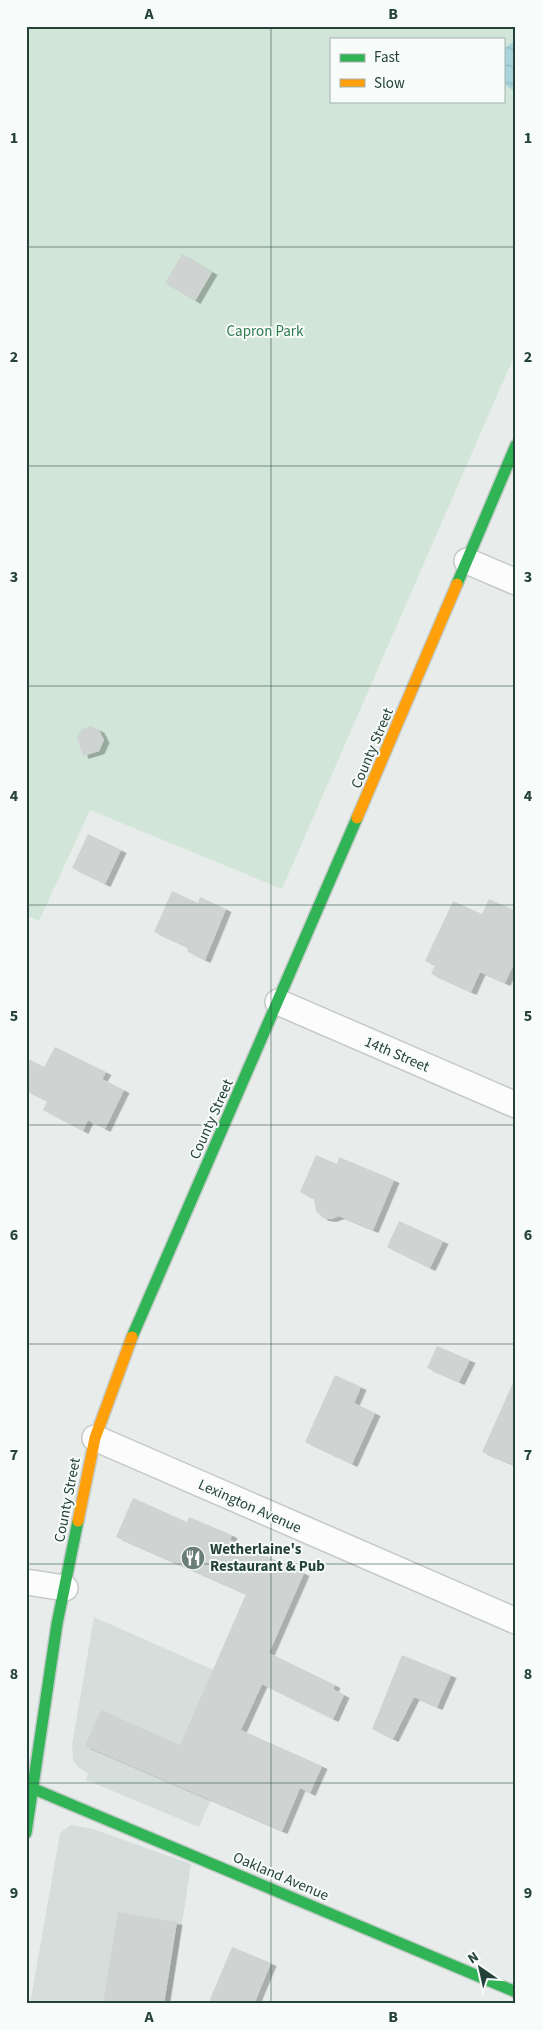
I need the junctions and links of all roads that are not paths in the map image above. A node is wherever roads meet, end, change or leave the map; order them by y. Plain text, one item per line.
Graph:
1 (516, 446) edge
2 (467, 561) junction
3 (516, 582) edge
4 (278, 1002) junction
5 (516, 1105) edge
6 (95, 1438) junction
7 (26, 1582) edge
8 (65, 1588) junction
9 (516, 1621) edge
10 (34, 1789) junction
11 (26, 1833) edge
12 (516, 1992) edge

1 - 2 main road, County Street
2 - 3 street
2 - 4 main road, County Street
4 - 5 street, 14th Street
4 - 6 main road, County Street
6 - 8 main road, County Street
6 - 9 street, Lexington Avenue
7 - 8 street
8 - 10 main road, County Street
10 - 11 main road, County Street
10 - 12 main road, Oakland Avenue

